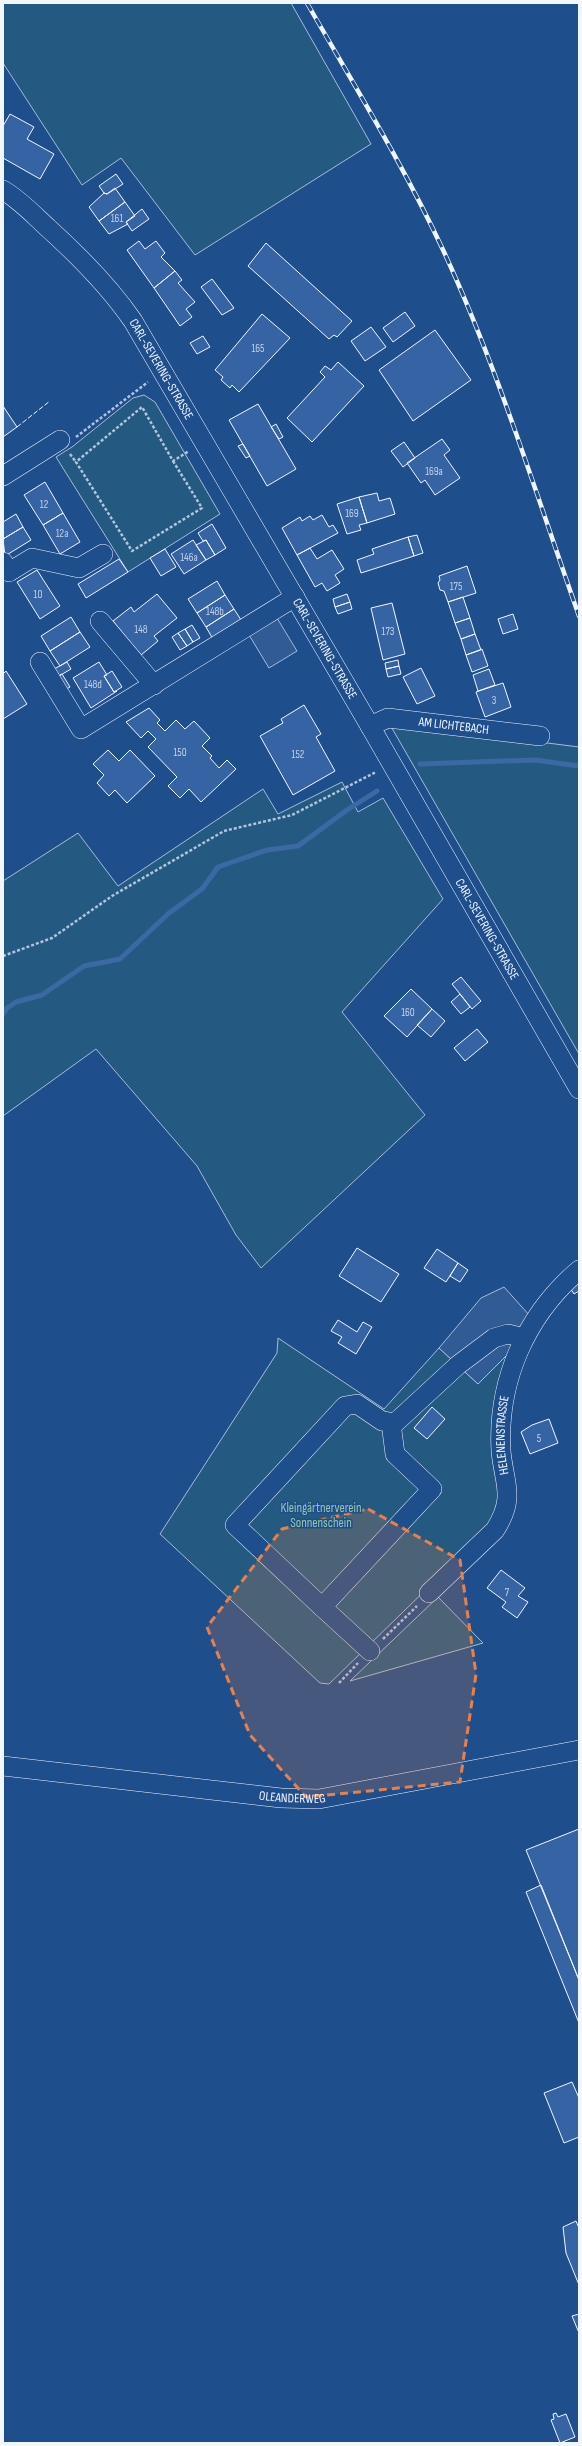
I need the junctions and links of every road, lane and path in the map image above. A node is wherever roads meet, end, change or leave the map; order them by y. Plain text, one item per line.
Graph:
1 (3, 190) edge
2 (3, 202) edge
3 (46, 226) junction
4 (163, 370) junction
5 (60, 440) joint
6 (204, 441) junction
7 (173, 461) junction
8 (3, 476) edge
9 (103, 554) dead end
10 (3, 562) edge
11 (295, 597) junction
12 (100, 622) dead end
13 (40, 662) dead end
14 (154, 685) junction
15 (370, 726) junction
16 (540, 736) dead end
17 (392, 764) junction
18 (3, 956) edge
19 (579, 1089) edge
20 (579, 1270) edge
21 (524, 1338) junction
22 (390, 1423) junction
23 (430, 1593) dead end
24 (322, 1607) junction
25 (370, 1651) dead end
26 (579, 1750) edge
27 (3, 1766) edge

1 - 3 street, CARL-SEVERING-STRASSE
2 - 3 street, CARL-SEVERING-STRASSE
3 - 4 street, CARL-SEVERING-STRASSE
4 - 5 path
4 - 6 street, CARL-SEVERING-STRASSE
5 - 8 street
6 - 7 path
6 - 11 street, CARL-SEVERING-STRASSE
7 - 7 path
9 - 10 street
11 - 14 street
11 - 15 street, CARL-SEVERING-STRASSE
12 - 14 street
13 - 14 street
15 - 16 street, AM LICHTEBACH
15 - 17 street, CARL-SEVERING-STRASSE
17 - 18 path
17 - 19 street, CARL-SEVERING-STRASSE
20 - 21 street, HELENENSTRASSE
21 - 22 street
21 - 23 street, HELENENSTRASSE
22 - 24 street
22 - 24 street
24 - 25 street
26 - 27 street, OLEANDERWEG

